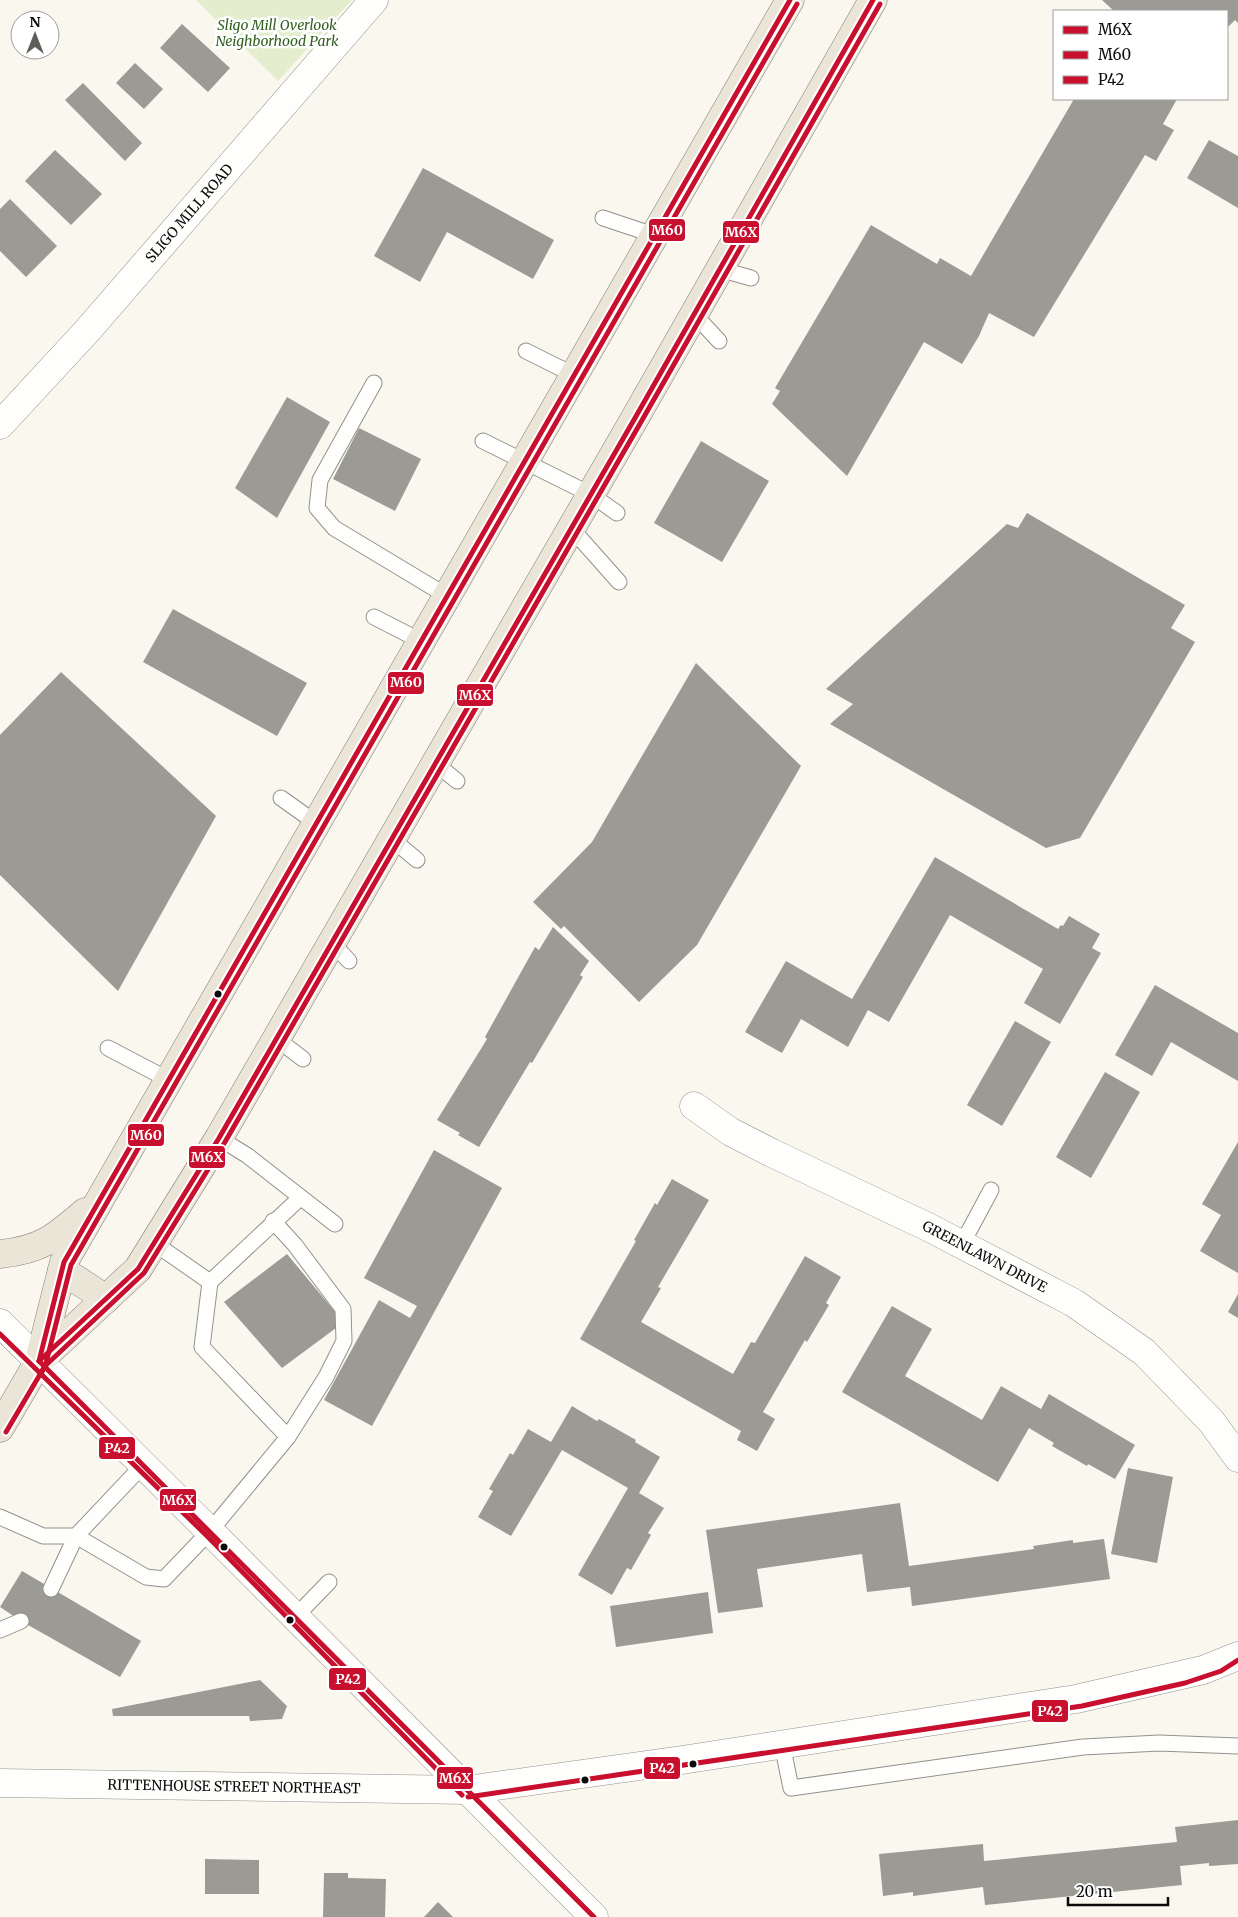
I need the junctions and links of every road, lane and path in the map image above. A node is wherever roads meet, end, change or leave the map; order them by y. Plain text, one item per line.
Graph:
1 (374, 0) edge
2 (790, 0) edge
3 (873, 0) edge
4 (603, 218) dead end
5 (654, 235) junction
6 (719, 269) junction
7 (751, 278) dead end
8 (694, 314) junction
9 (719, 341) dead end
10 (526, 351) dead end
11 (574, 375) junction
12 (374, 383) dead end
13 (0, 425) edge
14 (483, 441) dead end
15 (525, 460) junction
16 (590, 494) junction
17 (617, 513) dead end
18 (571, 528) junction
19 (619, 582) dead end
20 (447, 596) junction
21 (374, 617) dead end
22 (422, 641) junction
23 (435, 763) junction
24 (457, 781) dead end
25 (281, 798) dead end
26 (316, 823) junction
27 (392, 839) junction
28 (417, 860) dead end
29 (277, 1039) junction
30 (108, 1048) dead end
31 (304, 1059) dead end
32 (169, 1080) junction
33 (694, 1106) dead end
34 (219, 1138) junction
35 (991, 1190) dead end
36 (300, 1198) junction
37 (100, 1200) junction
38 (273, 1222) junction
39 (335, 1224) dead end
40 (154, 1243) junction
41 (962, 1244) junction
42 (0, 1254) edge
43 (62, 1270) junction
44 (210, 1282) junction
45 (106, 1299) junction
46 (0, 1323) edge
47 (39, 1361) junction
48 (0, 1428) edge
49 (288, 1437) junction
50 (1238, 1458) edge
51 (144, 1464) junction
52 (0, 1517) edge
53 (211, 1530) junction
54 (76, 1536) junction
55 (329, 1582) dead end
56 (51, 1588) dead end
57 (295, 1617) junction
58 (21, 1621) dead end
59 (0, 1630) edge
60 (1237, 1655) edge
61 (782, 1744) junction
62 (1238, 1746) edge
63 (0, 1783) edge
64 (467, 1790) junction
65 (594, 1917) edge

1 - 13 street, SLIGO MILL ROAD
2 - 5 main road
3 - 6 main road
4 - 5 lane
5 - 11 main road
6 - 7 lane
6 - 8 main road
8 - 9 lane
8 - 16 main road
10 - 11 lane
11 - 15 main road
12 - 20 lane
14 - 15 lane
15 - 16 lane
15 - 20 main road
16 - 17 lane
16 - 18 main road
18 - 19 lane
18 - 23 main road
20 - 22 main road
21 - 22 lane
22 - 26 main road
23 - 24 lane
23 - 27 main road
25 - 26 lane
26 - 32 main road
27 - 28 lane
27 - 29 main road
29 - 31 lane
29 - 34 main road
30 - 32 lane
32 - 37 main road
33 - 41 street, GREENLAWN DRIVE
34 - 36 lane
34 - 40 main road
35 - 41 lane
36 - 38 lane
36 - 39 lane
37 - 42 main road
37 - 43 main road
38 - 44 lane
38 - 49 lane
40 - 44 lane
40 - 45 main road
41 - 50 street, GREENLAWN DRIVE
43 - 45 main road
43 - 47 main road
44 - 49 lane
45 - 47 main road
46 - 47 street
47 - 48 main road
47 - 51 street
49 - 53 lane
51 - 53 street
51 - 54 lane
52 - 54 lane
53 - 54 lane
53 - 57 street
54 - 56 lane
55 - 57 lane
57 - 64 street
58 - 59 lane
60 - 61 street, RITTENHOUSE STREET NORTHEAST
61 - 62 lane
61 - 64 street, RITTENHOUSE STREET NORTHEAST
63 - 64 street, RITTENHOUSE STREET NORTHEAST
64 - 65 street

